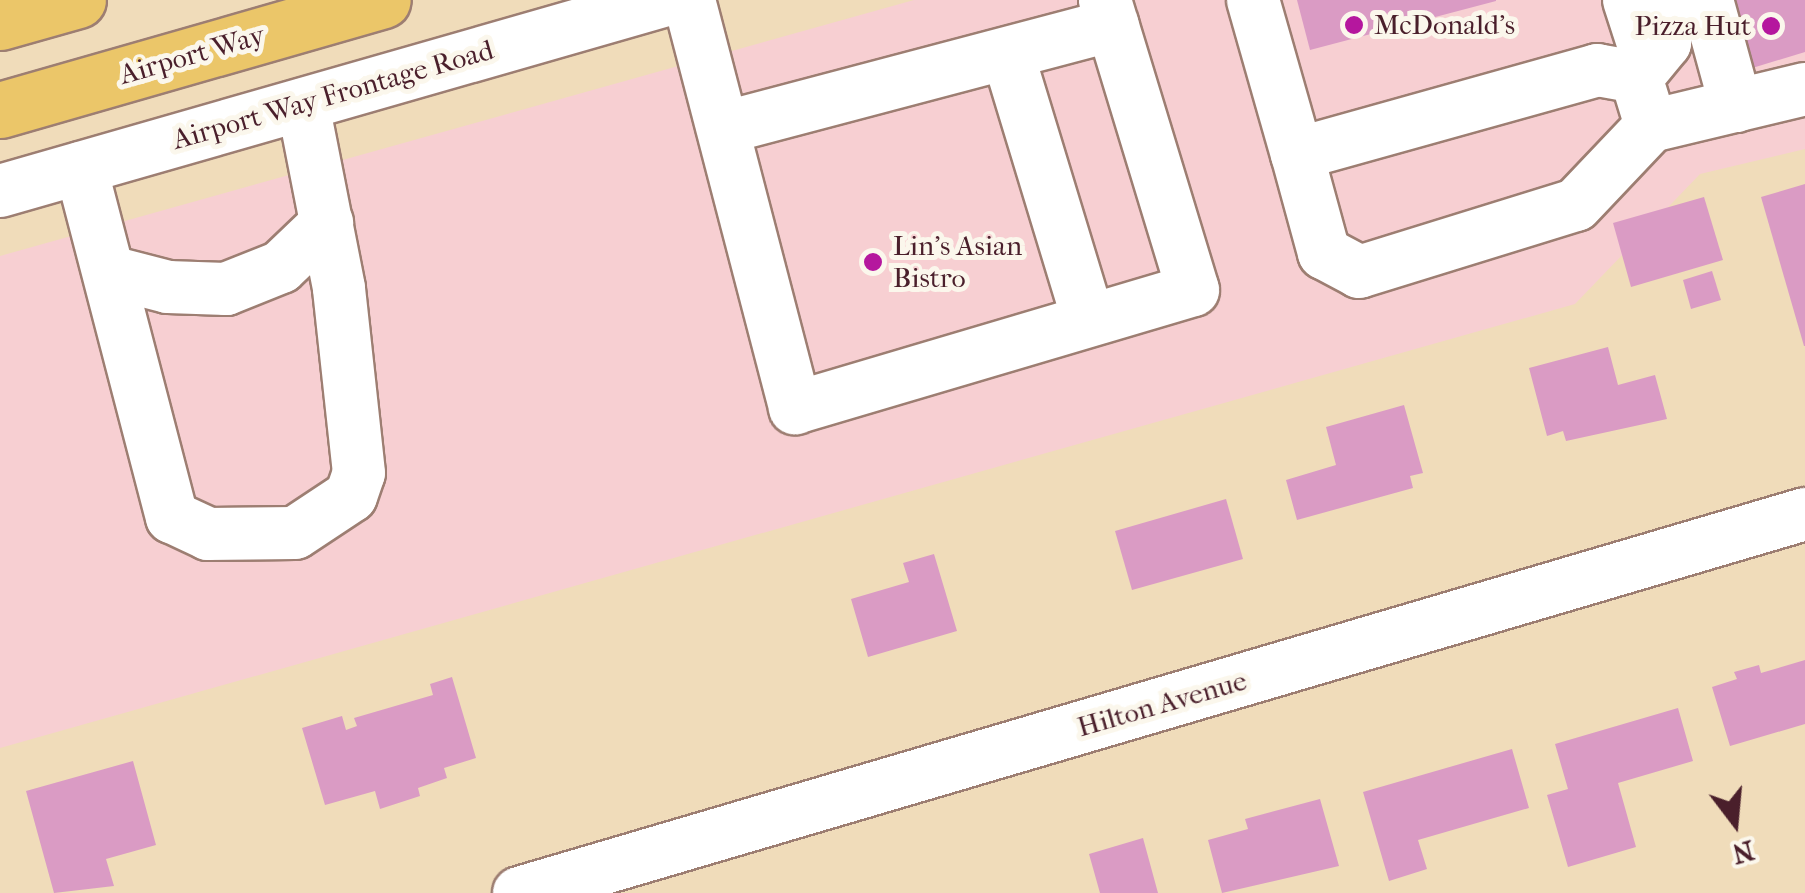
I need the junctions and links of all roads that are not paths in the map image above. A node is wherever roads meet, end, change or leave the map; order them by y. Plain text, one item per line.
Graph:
1 (78, 0) edge
2 (383, 0) edge
3 (666, 0) edge
4 (689, 0) edge
5 (1252, 0) edge
6 (1630, 0) edge
7 (1670, 0) edge
8 (1707, 0) edge
9 (1109, 12) edge
10 (0, 22) edge
11 (1008, 55) junction
12 (1643, 70) junction
13 (1805, 88) edge
14 (303, 104) junction
15 (1736, 106) junction
16 (0, 110) edge
17 (1651, 126) junction
18 (723, 128) junction
19 (1296, 154) junction
20 (81, 168) junction
21 (0, 191) edge
22 (327, 223) junction
23 (110, 272) junction
24 (1088, 319) junction
25 (1805, 514) edge
26 (520, 893) edge

1 - 10 main road
2 - 16 main road, Airport Way
3 - 14 street, Airport Way Frontage Road
4 - 18 street
5 - 19 street
6 - 12 street
7 - 12 street
8 - 15 street
9 - 11 street
9 - 24 street
11 - 18 street
11 - 24 street
12 - 17 street
12 - 19 street
13 - 15 street
14 - 20 street, Airport Way Frontage Road
14 - 22 street
15 - 17 street
17 - 19 street
18 - 24 street
20 - 21 street, Airport Way Frontage Road
20 - 23 street
22 - 23 street
22 - 23 street
25 - 26 street, Hilton Avenue

